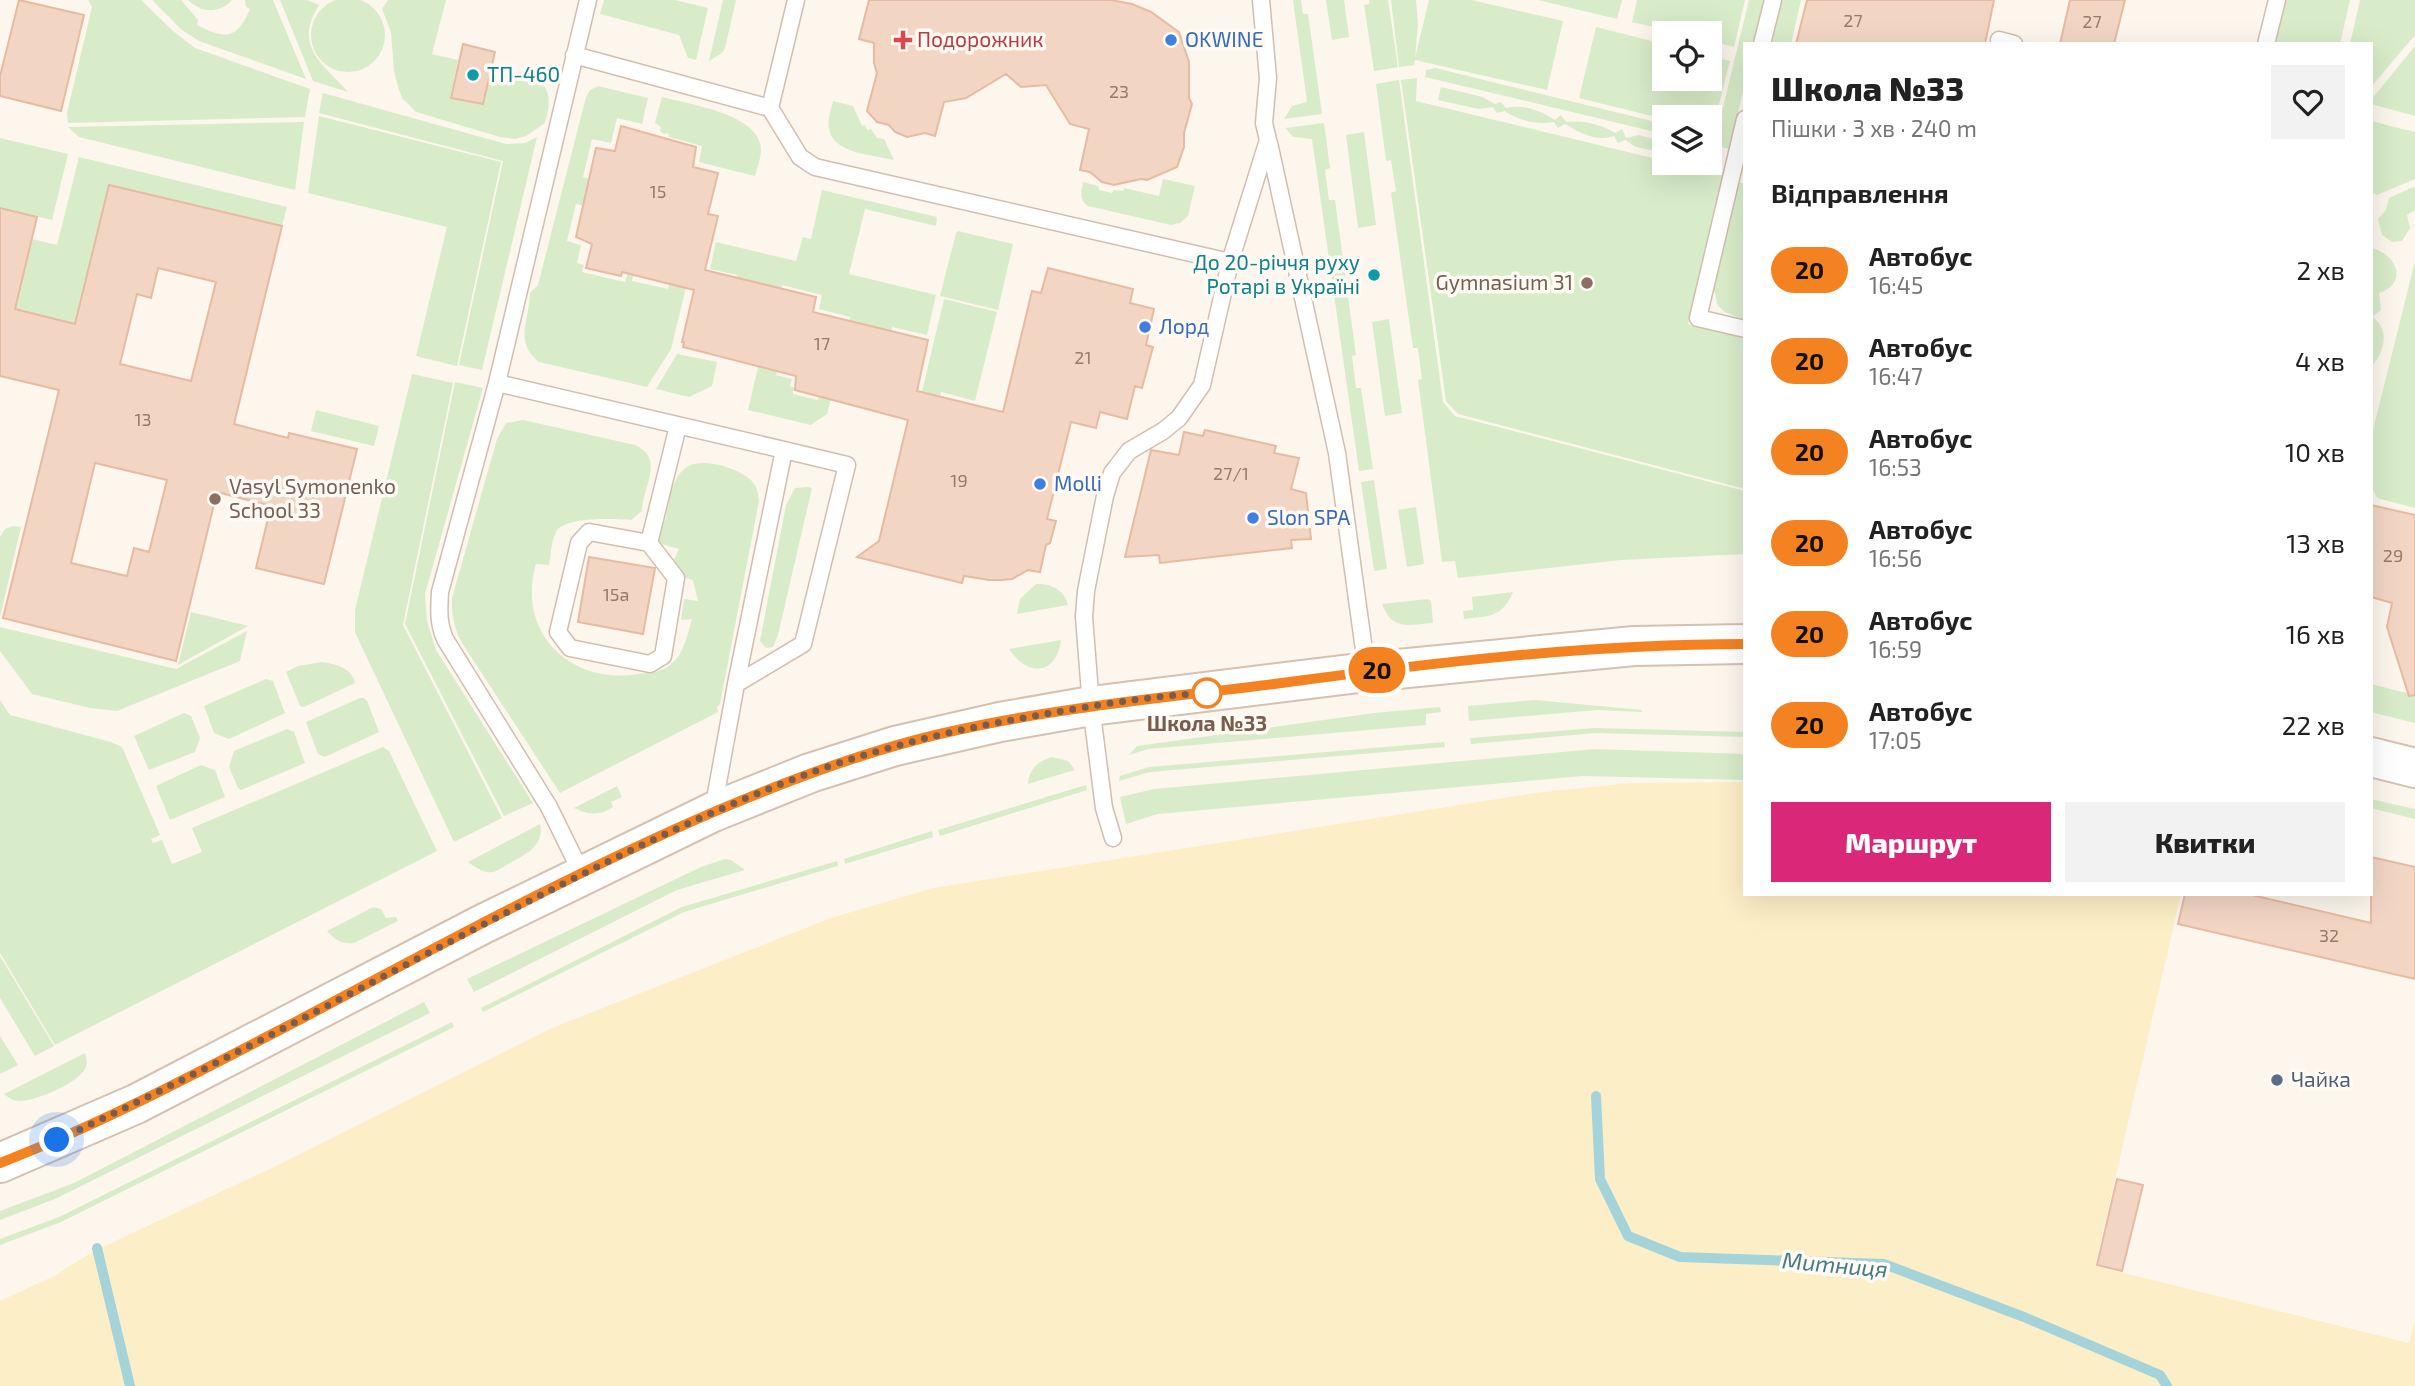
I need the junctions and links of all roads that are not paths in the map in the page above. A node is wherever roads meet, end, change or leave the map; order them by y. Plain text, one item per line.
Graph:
1 (588, 0) edge
2 (796, 0) edge
3 (1261, 0) edge
4 (1773, 0) edge
5 (2277, 0) edge
6 (1762, 42) edge
7 (2266, 42) edge
8 (575, 55) junction
9 (769, 108) junction
10 (1743, 138) edge
11 (1268, 140) junction
12 (1739, 175) edge
13 (1230, 262) junction
14 (1743, 329) edge
15 (497, 383) junction
16 (678, 426) junction
17 (784, 450) junction
18 (649, 543) junction
19 (1743, 644) edge
20 (1367, 671) junction
21 (736, 684) junction
22 (1091, 706) junction
23 (2373, 758) edge
24 (2415, 768) edge
25 (713, 812) junction
26 (1113, 838) dead end
27 (582, 874) junction
28 (0, 1163) edge

1 - 8 lane
2 - 9 lane
3 - 11 lane
4 - 6 lane
5 - 7 lane
8 - 9 lane
8 - 15 lane
9 - 13 lane
10 - 12 lane
11 - 13 lane
11 - 20 lane
12 - 14 lane
13 - 22 lane
15 - 16 lane
15 - 27 lane
16 - 17 lane
16 - 18 lane
17 - 21 lane
17 - 21 lane
18 - 18 lane
19 - 20 main road
20 - 22 main road
21 - 25 lane
22 - 25 main road
22 - 26 lane
23 - 24 main road
25 - 27 main road
27 - 28 main road

